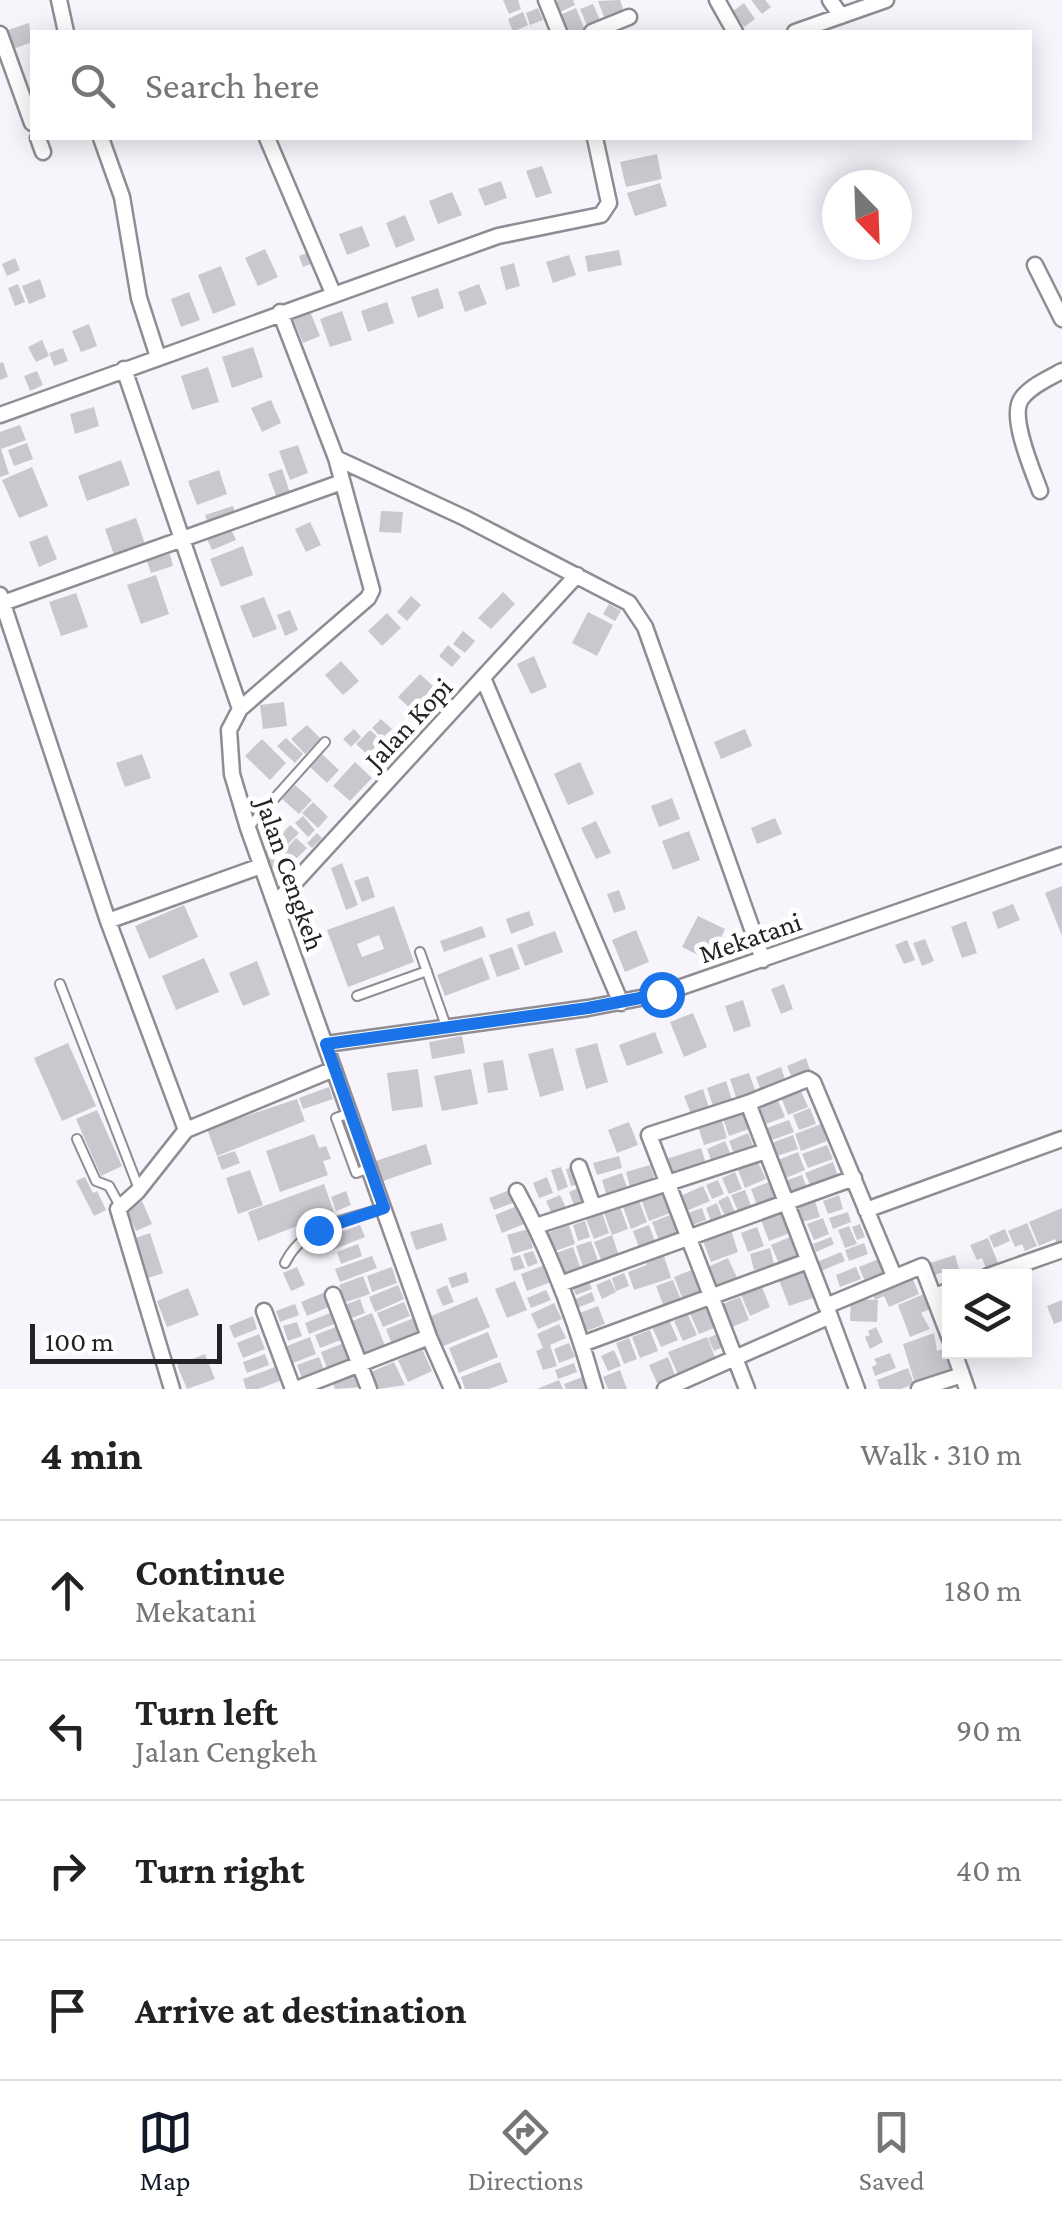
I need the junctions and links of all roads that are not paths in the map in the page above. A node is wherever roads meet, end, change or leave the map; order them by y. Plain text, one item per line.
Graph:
1 (59, 0) edge
2 (546, 0) edge
3 (716, 0) edge
4 (830, 0) edge
5 (886, 0) edge
6 (841, 16) junction
7 (629, 17) dead end
8 (66, 30) edge
9 (558, 30) edge
10 (597, 30) edge
11 (735, 30) edge
12 (801, 30) edge
13 (0, 34) edge
14 (30, 118) edge
15 (102, 140) edge
16 (268, 140) edge
17 (595, 140) edge
18 (1035, 264) dead end
19 (333, 294) junction
20 (280, 312) junction
21 (1062, 319) edge
22 (158, 357) junction
23 (124, 370) junction
24 (1062, 371) edge
25 (0, 415) edge
26 (336, 458) junction
27 (342, 482) junction
28 (1040, 491) dead end
29 (182, 539) junction
30 (577, 575) junction
31 (1, 599) edge
32 (483, 678) junction
33 (240, 709) junction
34 (324, 742) dead end
35 (248, 828) junction
36 (1062, 855) edge
37 (261, 866) junction
38 (275, 904) junction
39 (108, 921) junction
40 (420, 952) dead end
41 (763, 960) junction
42 (427, 971) junction
43 (60, 984) dead end
44 (357, 996) dead end
45 (621, 1002) junction
46 (446, 1026) junction
47 (326, 1044) junction
48 (334, 1069) junction
49 (748, 1103) junction
50 (186, 1130) junction
51 (77, 1139) dead end
52 (1062, 1139) edge
53 (766, 1151) junction
54 (580, 1167) dead end
55 (854, 1178) junction
56 (666, 1182) junction
57 (139, 1189) junction
58 (516, 1191) dead end
59 (786, 1202) junction
60 (120, 1206) junction
61 (592, 1206) junction
62 (384, 1208) junction
63 (866, 1210) junction
64 (536, 1226) junction
65 (687, 1238) junction
66 (1062, 1250) edge
67 (808, 1261) junction
68 (285, 1263) dead end
69 (1008, 1269) edge
70 (894, 1276) junction
71 (560, 1284) junction
72 (942, 1293) edge
73 (334, 1295) dead end
74 (710, 1296) junction
75 (264, 1311) dead end
76 (828, 1311) junction
77 (430, 1337) junction
78 (582, 1344) junction
79 (735, 1358) junction
80 (362, 1366) junction
81 (964, 1382) edge
82 (172, 1389) edge
83 (294, 1389) edge
84 (370, 1389) edge
85 (452, 1389) edge
86 (596, 1389) edge
87 (665, 1389) edge
88 (747, 1389) edge
89 (857, 1389) edge
90 (919, 1389) edge

1 - 8 street
2 - 9 street
3 - 11 street
4 - 6 street
5 - 6 street
6 - 12 street
7 - 10 street
13 - 14 street
15 - 22 street
16 - 19 street
17 - 19 street
18 - 21 street
19 - 20 street
20 - 22 street
20 - 26 street
22 - 23 street
23 - 25 street
23 - 29 street, Jalan Cengkeh
24 - 28 street
26 - 27 street
26 - 30 street
27 - 29 street
27 - 33 street
29 - 31 street
29 - 33 street, Jalan Cengkeh
30 - 32 street, Jalan Kopi
30 - 41 street
31 - 39 street
32 - 38 street, Jalan Kopi
32 - 45 street
33 - 35 street, Jalan Cengkeh
34 - 35 lane
35 - 37 street, Jalan Cengkeh
36 - 41 street, Mekatani
37 - 38 street, Jalan Cengkeh
37 - 39 street
38 - 47 street, Jalan Cengkeh
39 - 50 street
40 - 42 lane
41 - 45 street, Mekatani
42 - 44 lane
42 - 46 lane
43 - 57 lane
45 - 46 street, Mekatani
46 - 47 street, Mekatani
47 - 48 street, Jalan Cengkeh
48 - 50 street
48 - 62 street, Jalan Cengkeh
49 - 53 street
49 - 55 street
49 - 56 street
50 - 57 street
51 - 60 lane
52 - 63 street
53 - 56 street
53 - 59 street
54 - 61 street
55 - 59 street
55 - 63 street
56 - 61 street
56 - 65 street
57 - 60 street
58 - 64 street
59 - 65 street
59 - 67 street
60 - 82 street
61 - 64 street
62 - 68 lane
62 - 77 street, Jalan Cengkeh
63 - 70 street
64 - 71 street
65 - 71 street
65 - 74 street
66 - 69 street
67 - 74 street
67 - 76 street
70 - 72 street
70 - 76 street
71 - 78 street
73 - 80 street
74 - 78 street
74 - 79 street
75 - 83 street
76 - 79 street
76 - 89 street
77 - 80 street
77 - 85 street, Jalan Cengkeh
78 - 86 street
79 - 87 street
79 - 88 street
80 - 83 street
80 - 84 street
81 - 90 street

